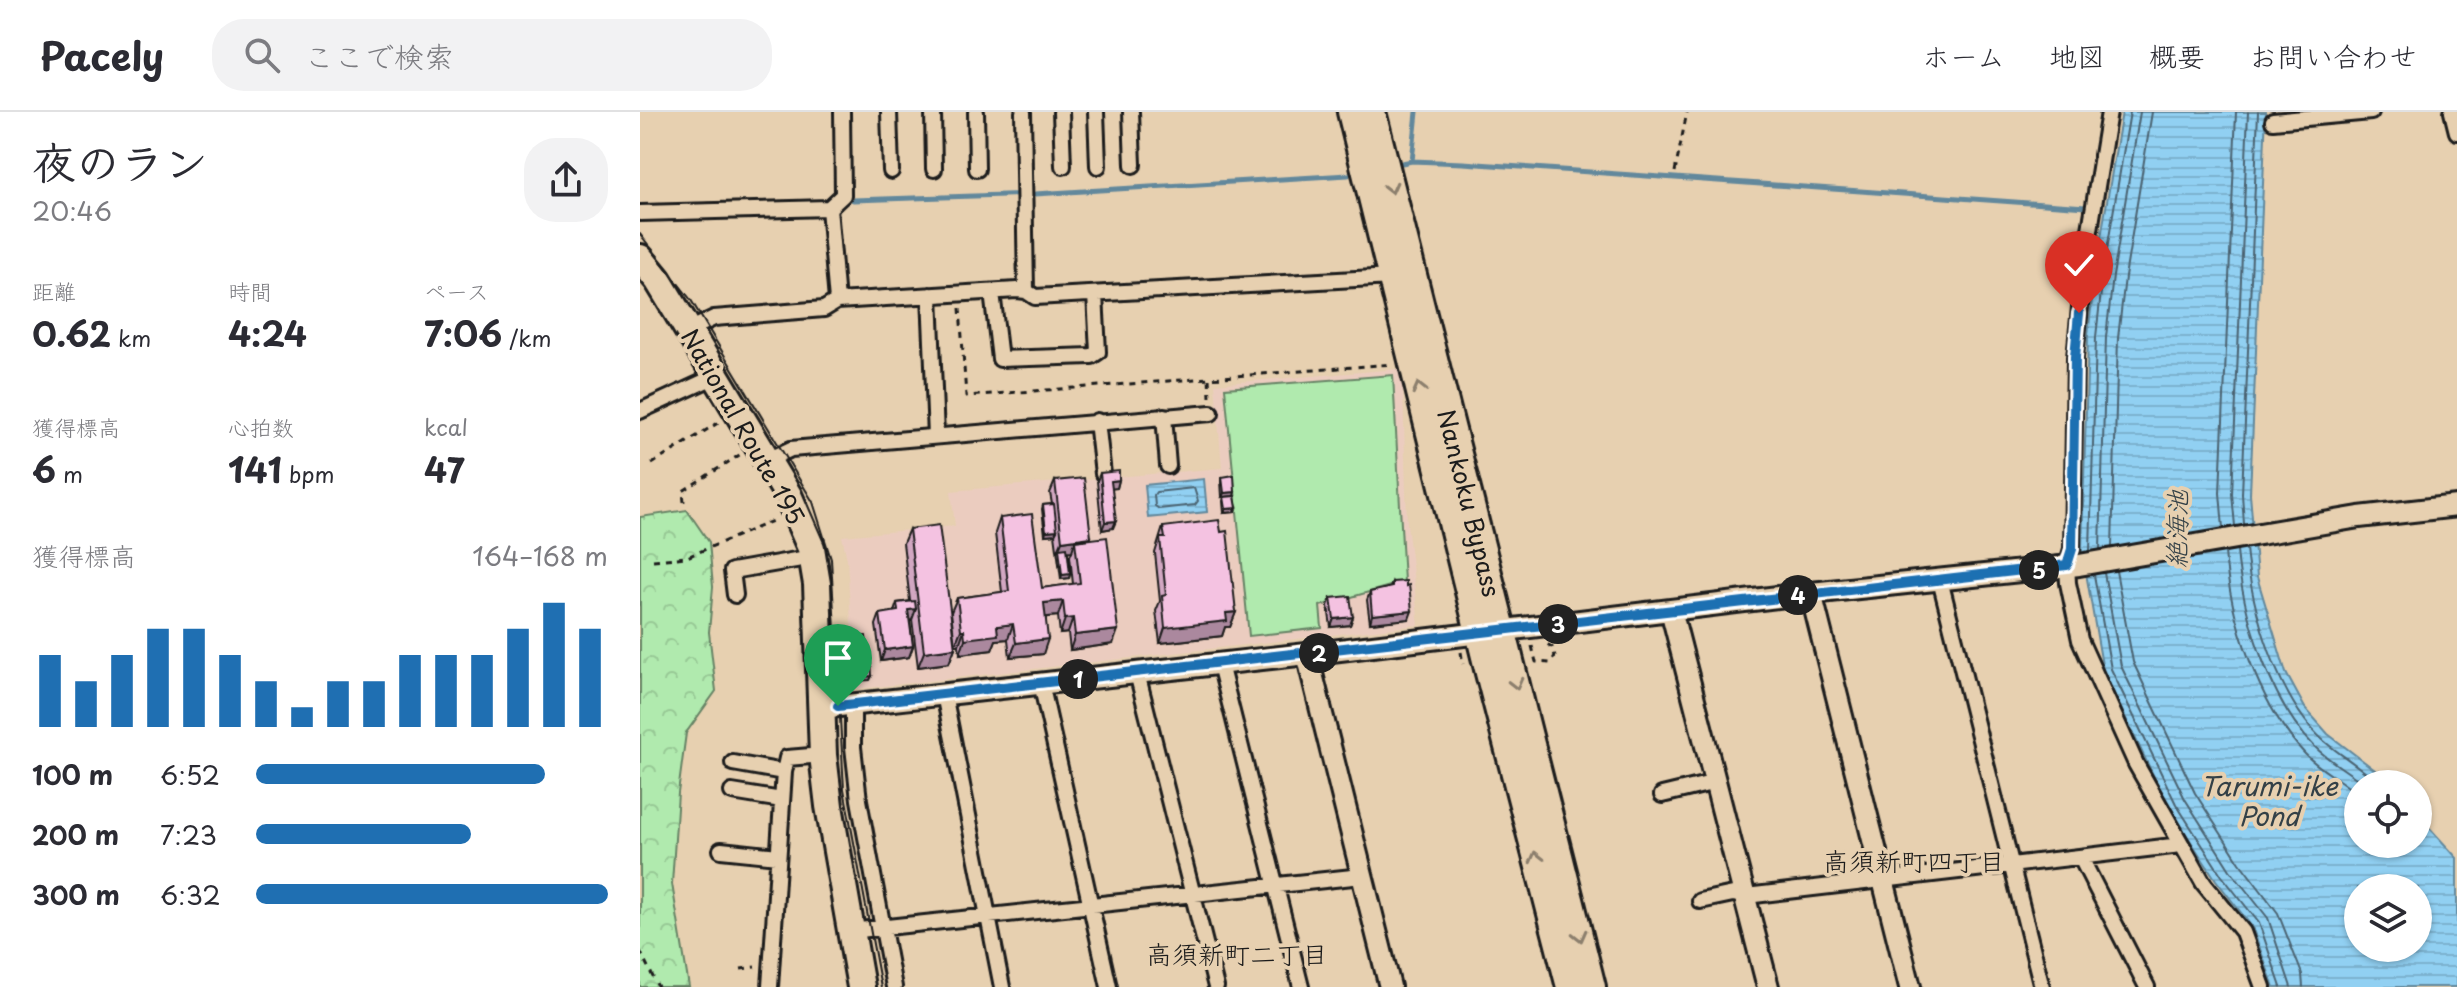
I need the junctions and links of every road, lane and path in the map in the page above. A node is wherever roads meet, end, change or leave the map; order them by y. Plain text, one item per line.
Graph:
1 (842, 112) edge
2 (889, 112) edge
3 (933, 112) edge
4 (976, 112) edge
5 (1023, 112) edge
6 (1061, 112) edge
7 (1096, 112) edge
8 (1131, 112) edge
9 (1351, 112) edge
10 (1372, 112) edge
11 (1687, 112) edge
12 (2109, 112) edge
13 (2371, 112) edge
14 (2452, 112) edge
15 (2273, 121) dead end
16 (2457, 132) edge
17 (1133, 165) dead end
18 (1063, 166) dead end
19 (1098, 166) dead end
20 (934, 169) dead end
21 (977, 169) dead end
22 (891, 171) dead end
23 (1675, 172) dead end
24 (829, 208) junction
25 (640, 213) edge
26 (640, 258) edge
27 (1392, 277) junction
28 (1026, 291) junction
29 (992, 292) junction
30 (959, 294) junction
31 (1095, 294) junction
32 (930, 295) junction
33 (837, 301) junction
34 (689, 330) junction
35 (1401, 364) dead end
36 (716, 376) junction
37 (1209, 378) junction
38 (640, 411) edge
39 (738, 411) junction
40 (1211, 413) joint
41 (1164, 416) junction
42 (1097, 421) junction
43 (936, 436) junction
44 (763, 452) junction
45 (652, 464) dead end
46 (1168, 466) dead end
47 (1103, 474) edge
48 (684, 502) dead end
49 (2457, 506) edge
50 (796, 510) junction
51 (813, 557) junction
52 (653, 560) dead end
53 (2073, 565) junction
54 (1940, 580) junction
55 (1811, 593) junction
56 (735, 595) dead end
57 (1671, 610) junction
58 (1481, 637) junction
59 (1532, 642) dead end
60 (1547, 644) dead end
61 (1307, 654) junction
62 (808, 662) dead end
63 (1220, 664) junction
64 (1463, 664) dead end
65 (1137, 673) junction
66 (1041, 683) junction
67 (944, 694) junction
68 (849, 695) junction
69 (821, 708) junction
70 (823, 755) junction
71 (733, 763) dead end
72 (784, 772) junction
73 (1716, 782) junction
74 (732, 792) dead end
75 (1662, 795) dead end
76 (782, 800) junction
77 (2181, 845) junction
78 (721, 850) dead end
79 (778, 856) junction
80 (2081, 858) junction
81 (2012, 866) junction
82 (1362, 876) junction
83 (1883, 880) junction
84 (1275, 885) junction
85 (1192, 893) junction
86 (1746, 896) junction
87 (1700, 901) dead end
88 (1090, 904) junction
89 (988, 915) junction
90 (883, 926) junction
91 (850, 931) junction
92 (640, 951) edge
93 (658, 987) edge
94 (770, 987) edge
95 (861, 987) edge
96 (894, 987) edge
97 (1002, 987) edge
98 (1109, 987) edge
99 (1216, 987) edge
100 (1301, 987) edge
101 (1390, 987) edge
102 (1570, 987) edge
103 (1592, 987) edge
104 (1768, 987) edge
105 (1910, 987) edge
106 (2042, 987) edge
107 (2147, 987) edge
108 (2263, 987) edge

1 - 24 street
2 - 22 street
3 - 20 street
4 - 21 street
5 - 28 street
6 - 18 street
7 - 19 street
8 - 17 street
9 - 27 highway, Nankoku Bypass
10 -> 58 highway, Nankoku Bypass
11 - 23 path
12 - 53 street
13 - 15 street
14 - 16 street
24 - 25 street
24 - 33 street
26 - 34 highway, National Route 195
27 - 31 street
58 -> 27 highway, Nankoku Bypass
28 - 29 street
28 - 31 street
29 - 30 street
29 - 31 street
30 - 32 street
30 - 37 path
32 - 33 street
32 - 43 street
33 - 34 street
34 - 36 highway, National Route 195
35 - 37 path
36 - 38 street
36 - 39 highway, National Route 195
37 - 40 path
39 - 44 highway, National Route 195
39 - 45 path
40 - 41 street
41 - 42 street
41 - 46 street
42 - 43 street
42 - 47 street
43 - 44 street
44 - 48 path
44 - 50 highway, National Route 195
49 - 53 street
50 - 51 highway, National Route 195
50 - 52 path
51 - 56 street
51 - 69 highway, National Route 195
53 - 54 street
53 - 77 street
54 - 55 street
54 - 81 street
55 - 57 street
55 - 83 street
57 - 58 street
57 - 73 street
58 - 61 street
58 - 64 path
102 -> 58 highway, Nankoku Bypass
58 -> 103 highway, Nankoku Bypass
59 - 60 path
61 - 63 street
61 - 82 street
62 - 68 path, bridge
63 - 65 street
63 - 84 street
65 - 66 street
65 - 85 street
66 - 67 street
66 - 88 street
67 - 68 street
67 - 89 street
68 - 69 street
68 - 90 street
69 - 70 highway, National Route 195
70 - 72 street
70 - 91 highway, National Route 195
71 - 72 street
72 - 76 street
73 - 75 street
73 - 86 street
74 - 76 street
76 - 79 street
77 - 80 street
77 - 108 street
78 - 79 street
79 - 94 street
80 - 81 street
80 - 107 street
81 - 83 street
81 - 106 street
82 - 84 street
82 - 101 street
83 - 86 street
83 - 105 street
84 - 85 street
84 - 100 street
85 - 88 street
85 - 99 street
86 - 87 street
86 - 104 street
88 - 89 street
88 - 98 street
89 - 90 street
89 - 97 street
90 - 91 street
90 - 96 street
91 - 95 highway, National Route 195
92 - 93 path

